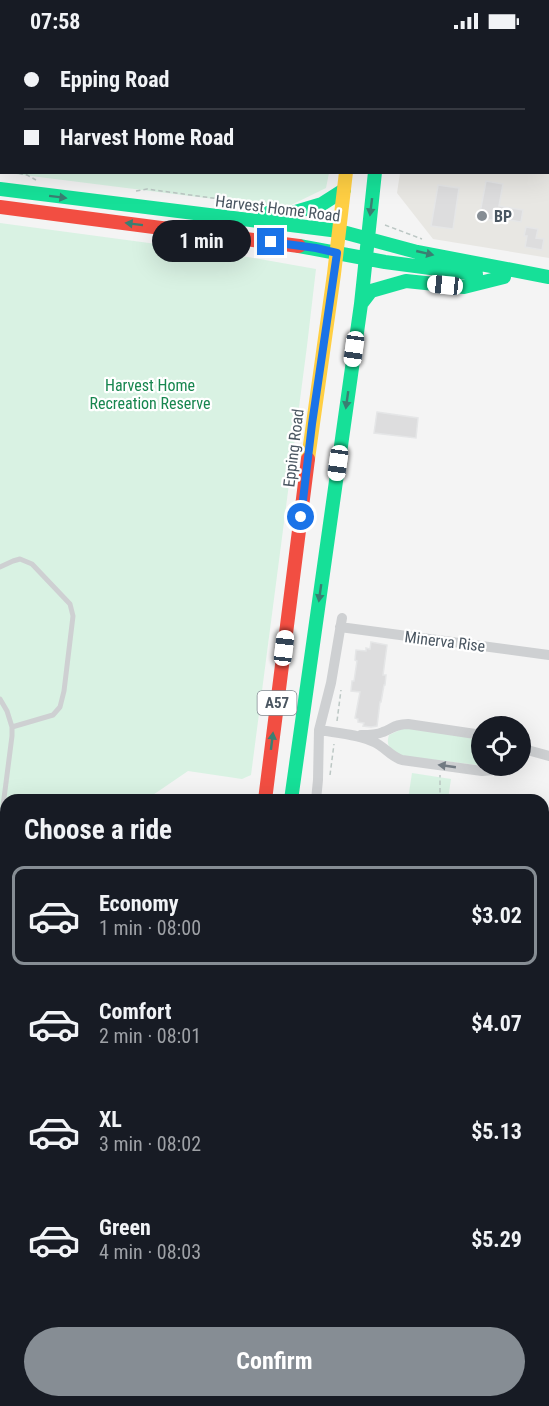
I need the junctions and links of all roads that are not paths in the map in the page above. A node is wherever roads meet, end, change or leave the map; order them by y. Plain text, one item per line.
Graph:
1 (346, 174) edge
2 (375, 174) edge
3 (0, 189) edge
4 (344, 190) junction
5 (0, 207) edge
6 (171, 211) junction
7 (339, 231) junction
8 (368, 241) junction
9 (337, 253) junction
10 (366, 259) junction
11 (504, 277) junction
12 (549, 278) edge
13 (361, 304) junction
14 (0, 567) edge
15 (549, 655) edge
16 (0, 699) edge
17 (12, 727) junction
18 (392, 727) junction
19 (319, 730) junction
20 (471, 733) edge
21 (352, 735) junction
22 (531, 751) edge
23 (388, 752) junction
24 (546, 755) edge
25 (531, 756) edge
26 (471, 769) edge
27 (4, 794) edge
28 (266, 794) edge
29 (292, 794) edge
30 (316, 794) edge

1 - 4 street, Epping Road / A57
2 -> 8 street
3 -> 6 street, Harvest Home Road
4 - 6 street
4 - 7 street, Epping Road / A57
9 -> 5 street, Harvest Home Road
6 - 7 street, Harvest Home Road
7 - 8 street, Harvest Home Road
7 - 9 street, Epping Road / A57
8 - 10 street
8 -> 12 street, Harvest Home Road
9 - 10 street, Harvest Home Road
28 -> 9 street, Epping Road / A57
10 - 11 street, Harvest Home Road
10 - 13 street
11 - 12 street, Harvest Home Road
11 - 13 street
13 -> 29 street
14 - 17 lane
15 - 19 street, Minerva Rise
16 - 17 lane
17 - 27 lane
18 - 20 street
18 - 21 street
18 - 23 street
19 - 21 street
19 - 30 street
21 - 23 street
22 - 24 street
26 -> 23 street
24 - 25 street

